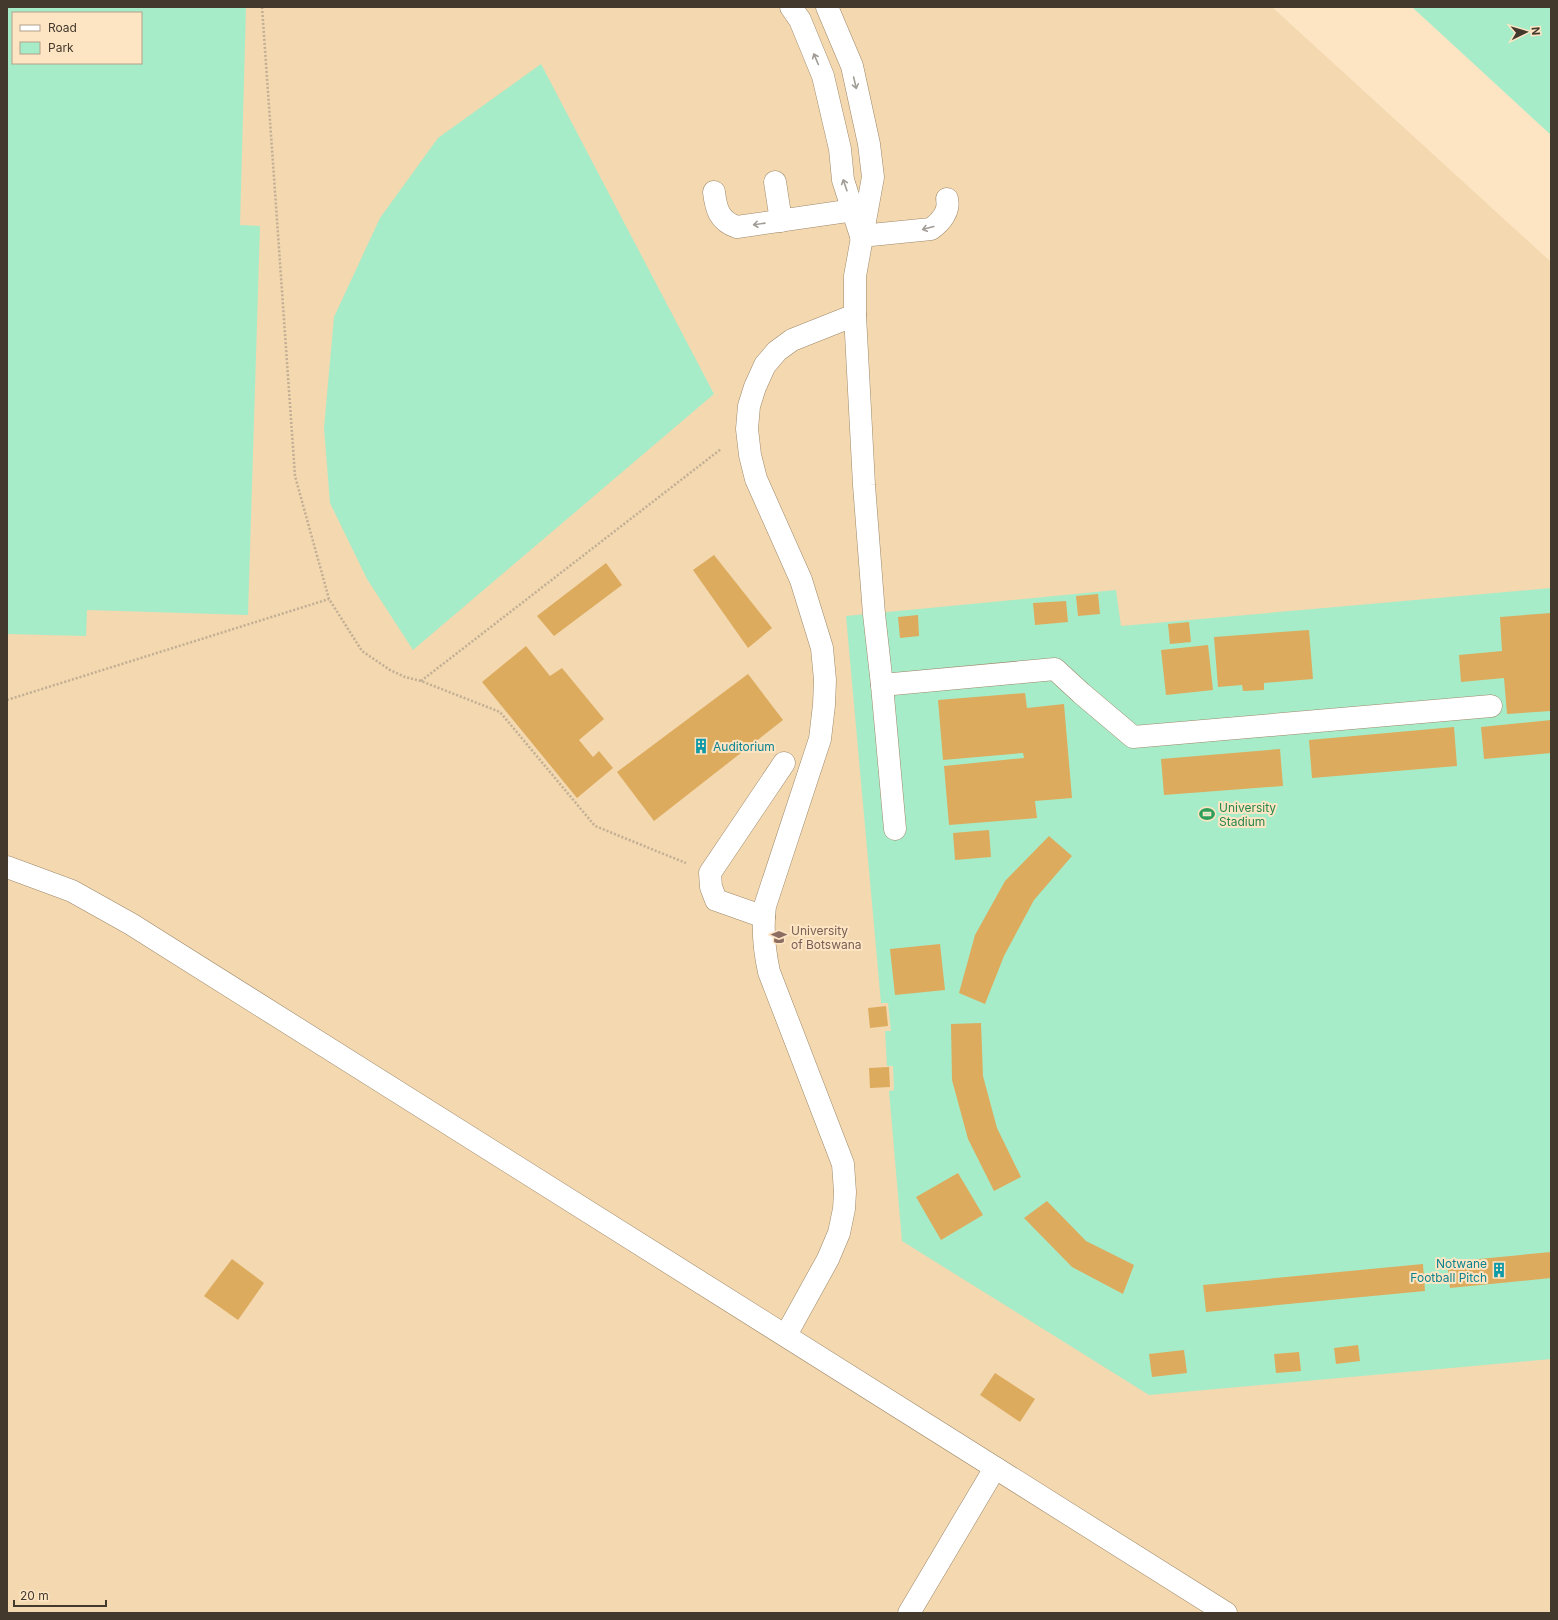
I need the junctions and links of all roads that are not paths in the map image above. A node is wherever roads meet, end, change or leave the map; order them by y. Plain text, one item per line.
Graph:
1 (791, 7) edge
2 (827, 7) edge
3 (774, 182) dead end
4 (714, 192) dead end
5 (947, 198) dead end
6 (854, 210) junction
7 (781, 220) junction
8 (861, 236) junction
9 (854, 315) junction
10 (882, 685) junction
11 (1490, 706) dead end
12 (784, 763) dead end
13 (895, 829) dead end
14 (7, 867) edge
15 (764, 916) junction
16 (786, 1335) junction
17 (995, 1468) junction
18 (909, 1613) edge
19 (1226, 1613) edge

6 -> 1 lane
2 -> 8 lane
3 - 7 lane
7 -> 4 lane
5 -> 8 lane
6 - 7 lane
6 - 8 lane
8 - 9 lane
9 - 10 lane
9 - 15 lane
10 - 11 lane
10 - 13 lane
12 - 15 lane
14 - 16 lane
15 - 16 lane
16 - 17 lane
17 - 18 lane
17 - 19 lane

